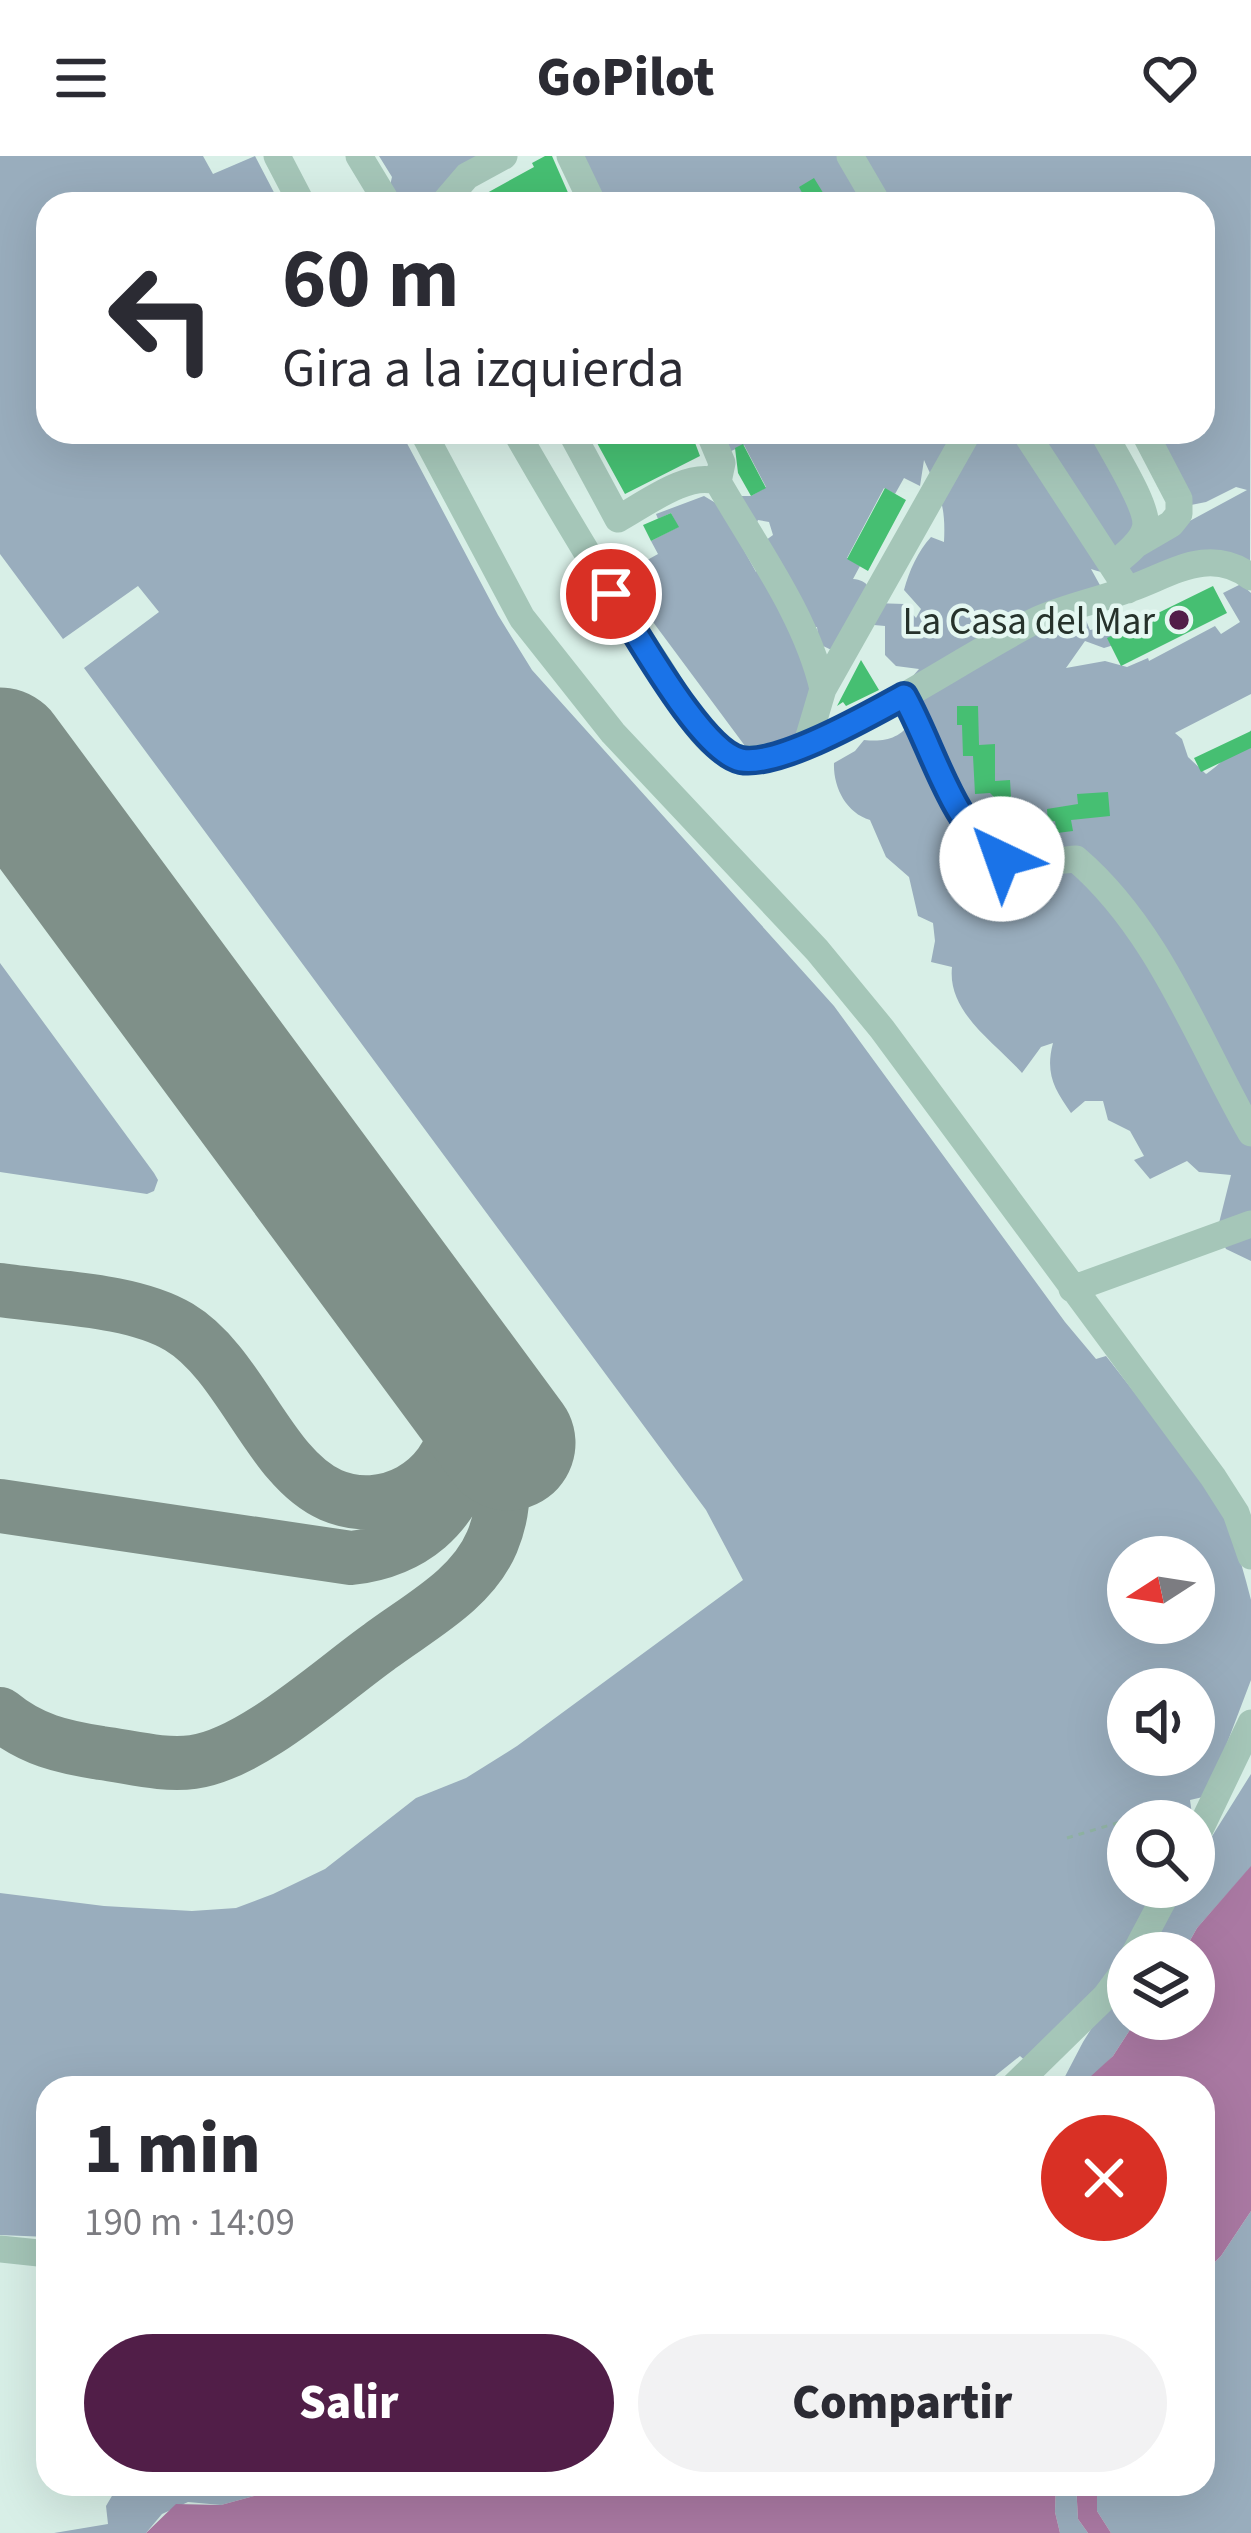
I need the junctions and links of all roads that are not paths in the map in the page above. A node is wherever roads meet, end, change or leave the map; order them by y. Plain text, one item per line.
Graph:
1 (277, 156) edge
2 (359, 156) edge
3 (504, 156) edge
4 (570, 156) edge
5 (850, 156) edge
6 (296, 192) edge
7 (381, 192) edge
8 (453, 192) edge
9 (586, 192) edge
10 (871, 192) edge
11 (429, 444) edge
12 (524, 444) edge
13 (578, 444) edge
14 (714, 444) edge
15 (961, 444) edge
16 (1032, 444) edge
17 (1109, 444) edge
18 (1150, 444) edge
19 (718, 482) junction
20 (1135, 545) junction
21 (1113, 566) junction
22 (1251, 577) edge
23 (1128, 590) junction
24 (823, 689) junction
25 (904, 696) junction
26 (807, 743) junction
27 (1251, 1132) edge
28 (1251, 1224) edge
29 (1072, 1289) junction
30 (1251, 1556) edge
31 (1251, 1723) edge
32 (1215, 1802) edge
33 (1107, 1994) edge
34 (1024, 2076) edge
35 (0, 2249) edge
36 (36, 2253) edge

1 - 6 lane
2 - 7 lane
3 - 8 lane
4 - 9 lane
5 - 10 lane
11 - 29 lane
12 - 26 lane
13 - 19 lane
14 - 19 lane
15 - 24 lane
16 - 21 lane
17 - 20 lane
18 - 20 lane
19 - 24 lane
20 - 21 lane
21 - 23 lane
22 - 23 lane
23 - 25 lane
24 - 26 lane
25 - 26 lane
25 - 27 lane
28 - 29 lane
29 - 30 lane
31 - 32 lane
33 - 34 lane
35 - 36 lane

